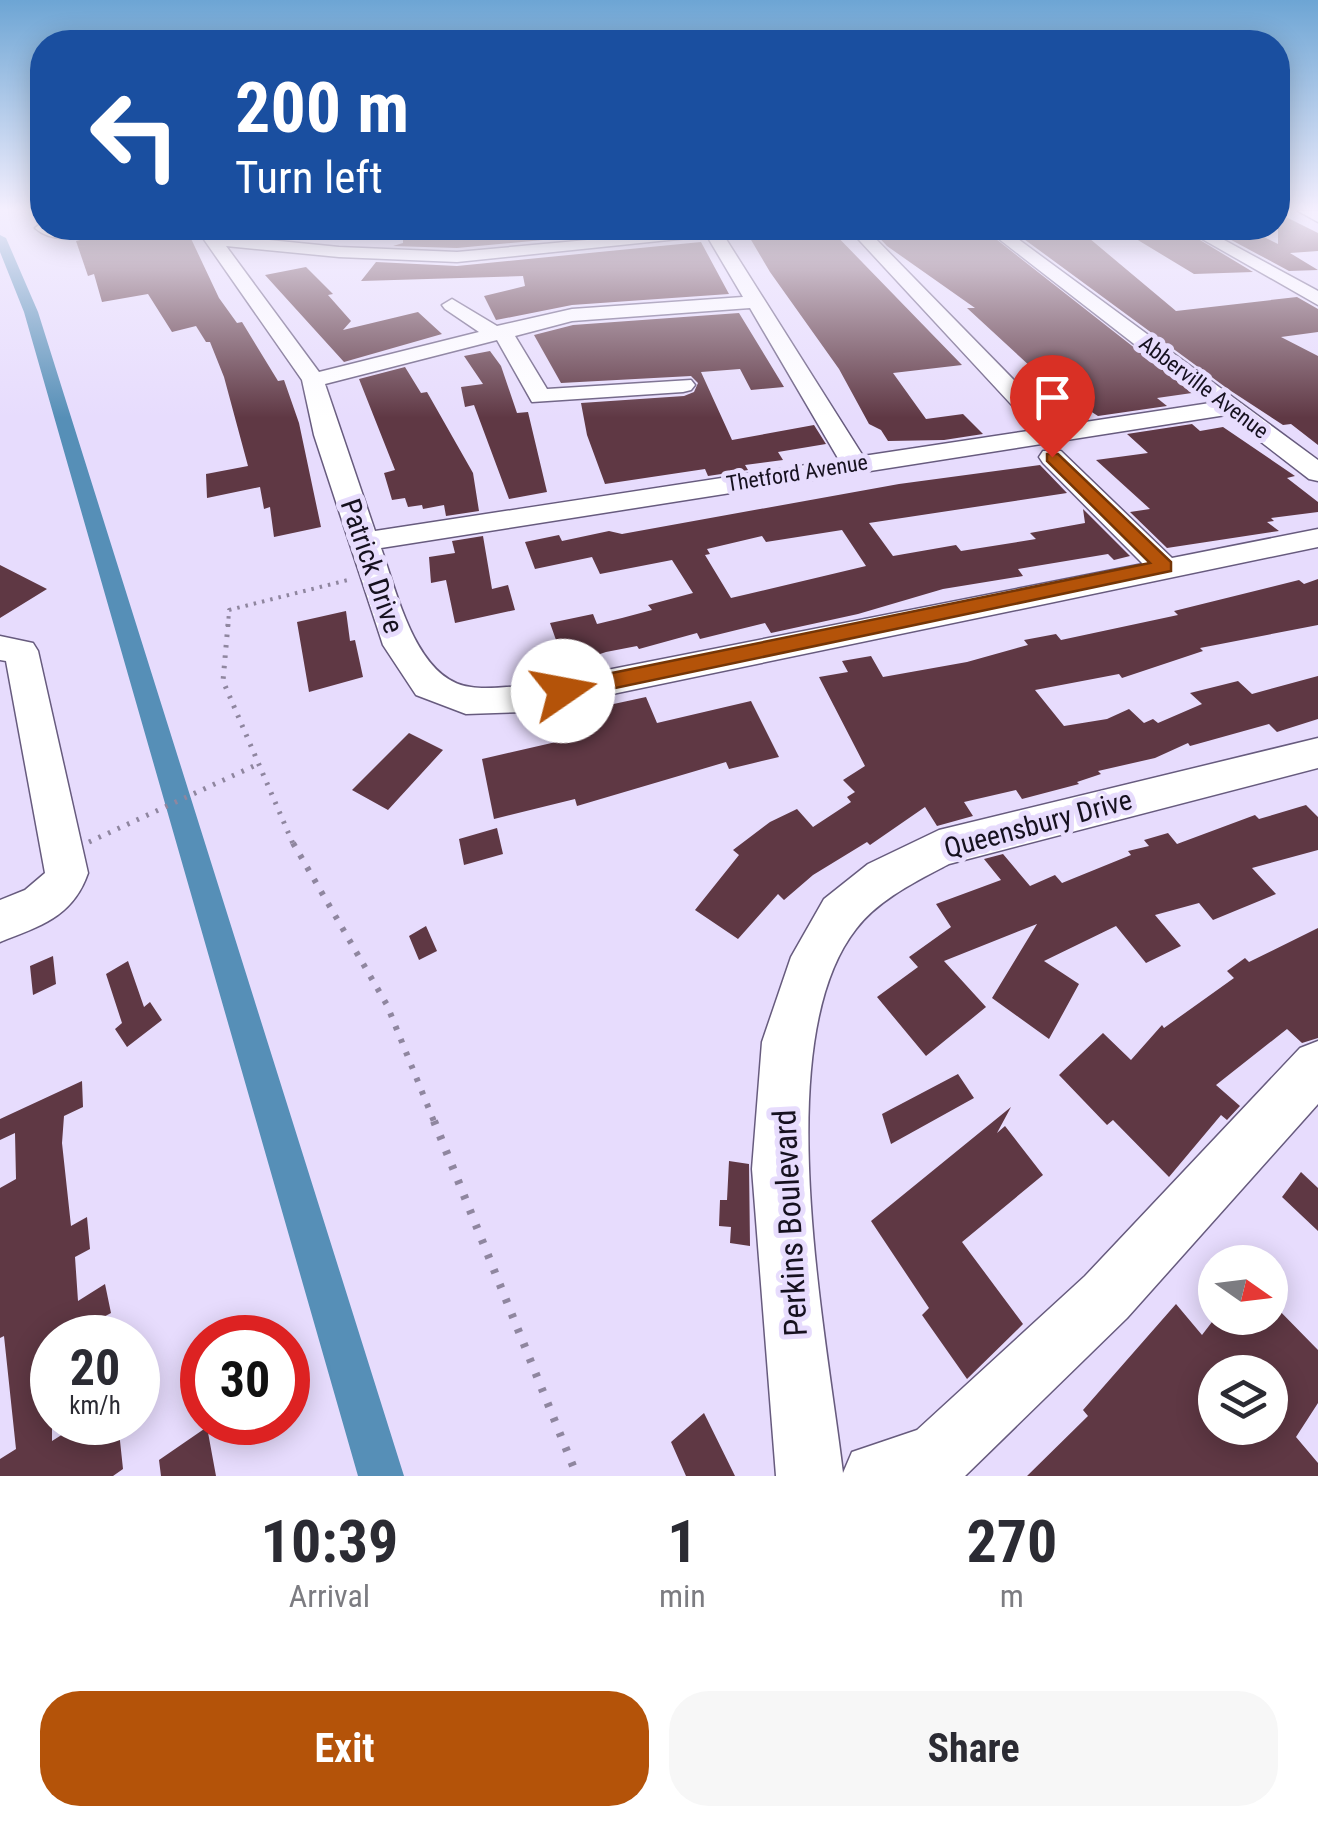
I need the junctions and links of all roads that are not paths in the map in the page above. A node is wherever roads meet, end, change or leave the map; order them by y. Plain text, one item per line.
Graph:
1 (239, 280) edge
2 (743, 280) edge
3 (903, 280) edge
4 (1062, 280) edge
5 (1284, 280) edge
6 (1318, 299) edge
7 (757, 302) junction
8 (452, 305) dead end
9 (498, 332) junction
10 (313, 380) junction
11 (683, 385) dead end
12 (1230, 407) junction
13 (1052, 445) junction
14 (855, 464) junction
15 (1318, 473) edge
16 (1318, 538) edge
17 (365, 542) junction
18 (1164, 566) junction
19 (0, 648) edge
20 (1318, 753) edge
21 (0, 921) edge
22 (808, 973) joint
23 (1318, 1066) edge
24 (810, 1476) edge
25 (876, 1476) edge

1 - 10 street, Patrick Drive
2 - 7 street
3 - 13 street
4 - 12 street, Abberville Avenue
5 - 6 street
7 - 9 street
7 - 14 street
8 - 9 street
9 - 10 street
9 - 11 street
10 - 17 street, Patrick Drive
12 - 13 street, Thetford Avenue
12 - 15 street, Abberville Avenue
13 - 14 street, Thetford Avenue
13 - 18 street
14 - 17 street, Thetford Avenue
16 - 18 street, Patrick Drive
17 - 18 street, Patrick Drive
19 - 21 street
20 - 22 street, Queensbury Drive
22 - 24 street, Perkins Boulevard
23 - 25 street

